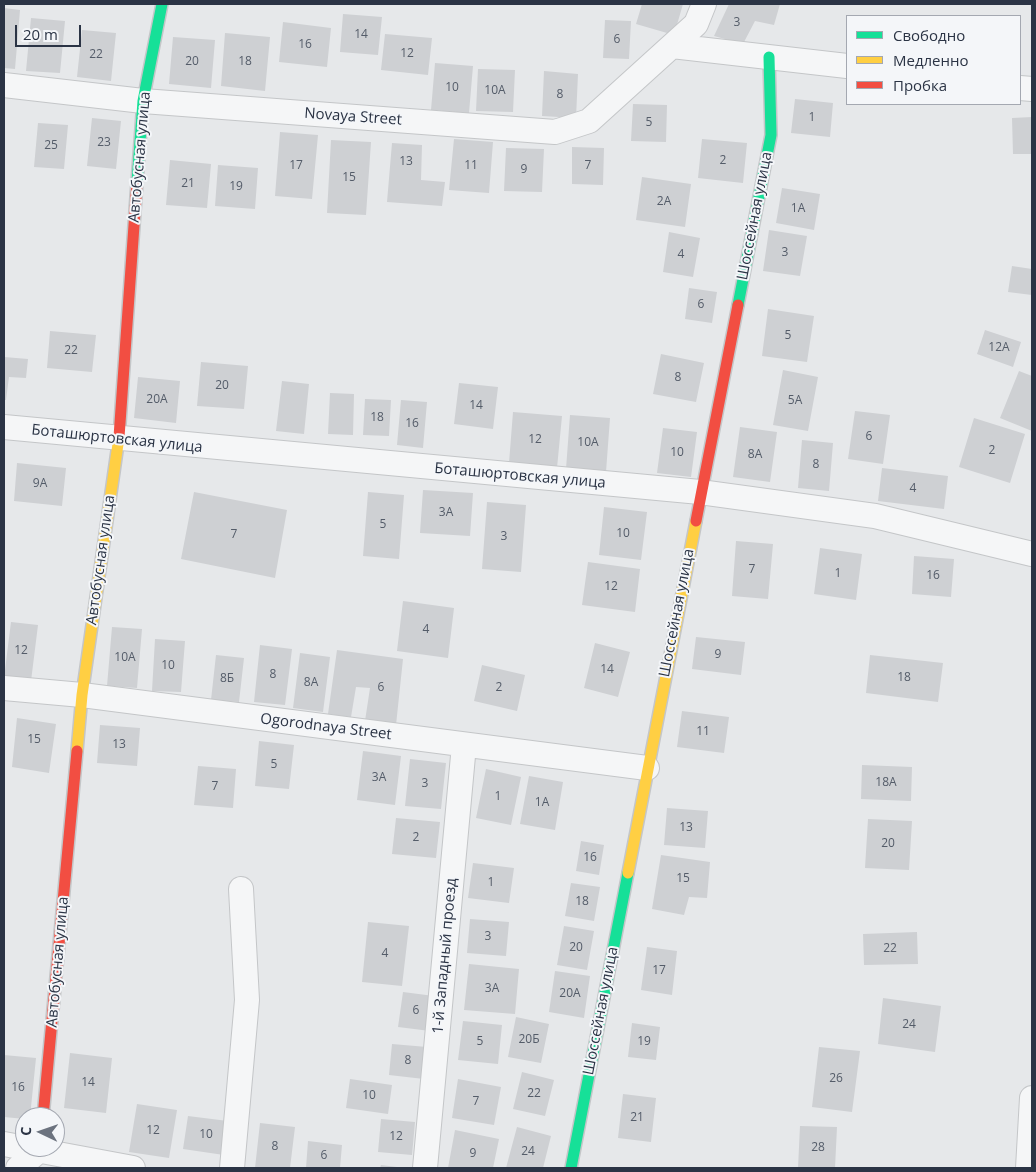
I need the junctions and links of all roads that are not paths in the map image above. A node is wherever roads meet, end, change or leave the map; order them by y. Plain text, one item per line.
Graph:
1 (162, 4) edge
2 (704, 4) edge
3 (672, 46) junction
4 (769, 57) junction
5 (846, 66) edge
6 (4, 86) edge
7 (143, 101) junction
8 (4, 427) edge
9 (119, 440) junction
10 (700, 492) junction
11 (1032, 554) edge
12 (4, 688) edge
13 (82, 695) junction
14 (464, 745) junction
15 (647, 768) junction
16 (241, 889) dead end
17 (1032, 1098) edge
18 (45, 1107) edge
19 (65, 1153) edge
20 (31, 1157) edge
21 (18, 1168) edge
22 (133, 1168) edge
23 (232, 1168) edge
24 (425, 1168) edge
25 (571, 1168) edge
26 (1028, 1168) edge

1 - 7 street, Автобусная улица
2 - 3 street, Novaya Street
3 - 4 street
3 - 7 street, Novaya Street
4 - 5 street
4 - 10 street, Шоссейная улица
6 - 7 street, Novaya Street
7 - 9 street, Автобусная улица
8 - 9 street, Боташюртовская улица
9 - 10 street, Боташюртовская улица
9 - 13 street, Автобусная улица
10 - 11 street, Боташюртовская улица
10 - 15 street, Шоссейная улица
12 - 13 street, Ogorodnaya Street
13 - 14 street, Ogorodnaya Street
13 - 18 street, Автобусная улица
14 - 15 street, Ogorodnaya Street
14 - 24 street, 1-й Западный проезд
15 - 25 street, Шоссейная улица
16 - 23 street
17 - 26 street
19 - 22 street
20 - 21 street

